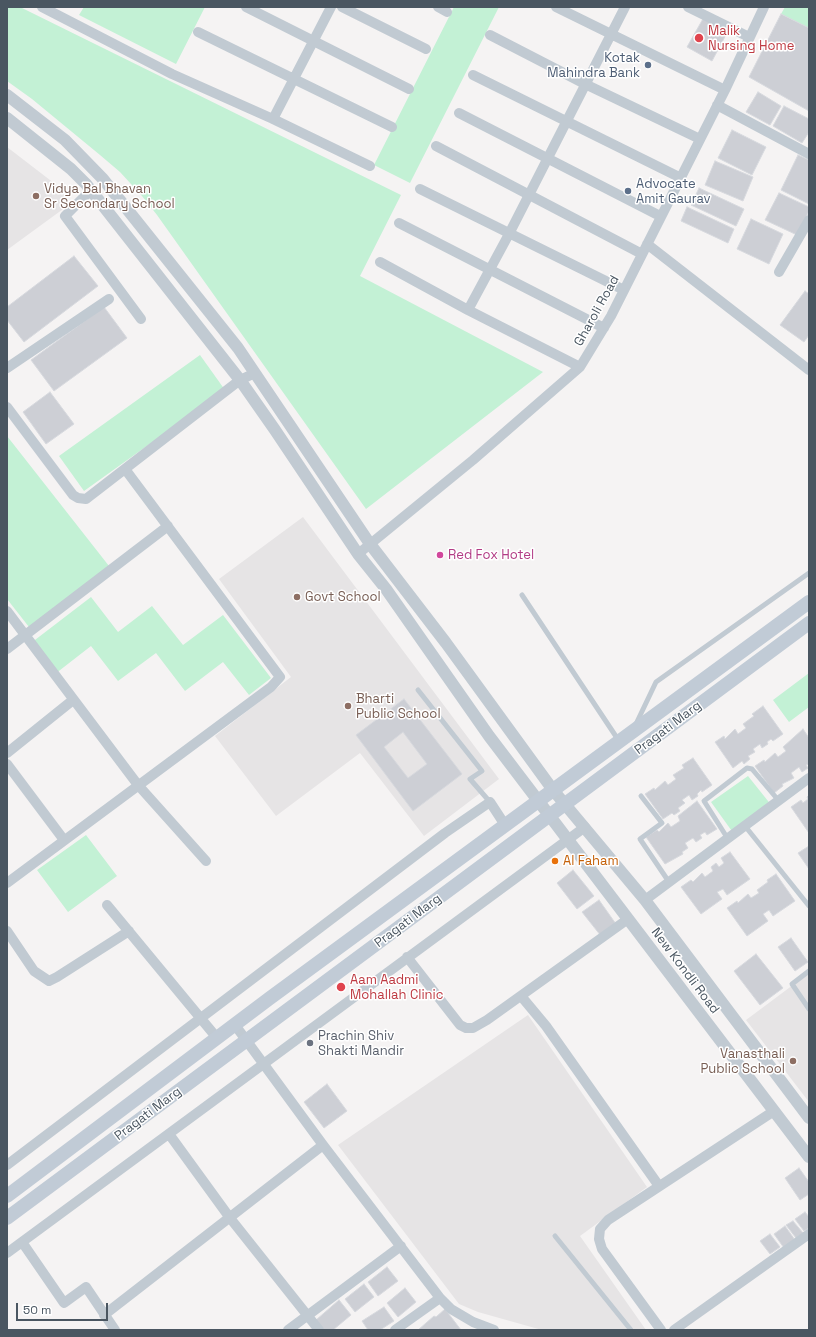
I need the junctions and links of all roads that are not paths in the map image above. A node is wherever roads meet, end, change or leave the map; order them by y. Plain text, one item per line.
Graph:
1 (42, 7) edge
2 (246, 7) edge
3 (331, 7) edge
4 (342, 7) edge
5 (438, 7) edge
6 (556, 7) edge
7 (625, 7) edge
8 (688, 7) edge
9 (764, 7) edge
10 (447, 12) dead end
11 (198, 32) dead end
12 (490, 35) dead end
13 (612, 35) junction
14 (749, 37) junction
15 (314, 41) junction
16 (426, 49) dead end
17 (473, 75) dead end
18 (294, 79) junction
19 (585, 84) junction
20 (409, 89) dead end
21 (725, 90) junction
22 (7, 95) edge
23 (718, 105) junction
24 (459, 113) dead end
25 (7, 118) edge
26 (273, 119) junction
27 (567, 121) junction
28 (392, 127) dead end
29 (700, 139) junction
30 (436, 146) dead end
31 (809, 154) edge
32 (548, 157) junction
33 (370, 166) dead end
34 (679, 177) junction
35 (91, 190) junction
36 (420, 190) dead end
37 (528, 195) junction
38 (660, 216) junction
39 (809, 220) edge
40 (399, 223) dead end
41 (509, 234) junction
42 (647, 244) junction
43 (642, 254) junction
44 (380, 262) dead end
45 (490, 270) junction
46 (779, 272) dead end
47 (624, 290) junction
48 (109, 299) dead end
49 (468, 310) junction
50 (141, 319) dead end
51 (604, 328) junction
52 (580, 367) junction
53 (7, 368) edge
54 (809, 370) edge
55 (255, 373) junction
56 (240, 380) junction
57 (7, 407) edge
58 (125, 469) junction
59 (168, 526) junction
60 (370, 544) junction
61 (358, 554) junction
62 (809, 573) edge
63 (522, 595) dead end
64 (809, 602) edge
65 (7, 611) edge
66 (809, 623) edge
67 (25, 635) junction
68 (7, 649) edge
69 (418, 690) dead end
70 (73, 700) junction
71 (632, 732) junction
72 (619, 742) junction
73 (7, 753) edge
74 (7, 764) edge
75 (809, 778) edge
76 (138, 785) junction
77 (553, 790) junction
78 (641, 796) dead end
79 (539, 801) junction
80 (779, 801) junction
81 (490, 802) junction
82 (565, 804) junction
83 (550, 816) junction
84 (506, 825) junction
85 (745, 826) junction
86 (585, 827) junction
87 (568, 838) junction
88 (728, 838) junction
89 (64, 840) junction
90 (206, 861) dead end
91 (668, 882) junction
92 (7, 883) edge
93 (644, 900) junction
94 (808, 903) edge
95 (107, 905) dead end
96 (628, 919) junction
97 (7, 931) edge
98 (129, 931) junction
99 (407, 957) junction
100 (809, 970) edge
101 (521, 996) junction
102 (809, 1009) edge
103 (201, 1017) junction
104 (235, 1024) junction
105 (217, 1038) junction
106 (247, 1040) junction
107 (264, 1063) junction
108 (774, 1111) junction
109 (809, 1118) edge
110 (168, 1134) junction
111 (323, 1145) junction
112 (809, 1156) edge
113 (7, 1165) edge
114 (659, 1186) junction
115 (7, 1196) edge
116 (7, 1218) edge
117 (230, 1218) junction
118 (809, 1234) edge
119 (556, 1236) dead end
120 (22, 1242) junction
121 (401, 1246) junction
122 (7, 1253) edge
123 (440, 1298) junction
124 (104, 1315) junction
125 (307, 1316) junction
126 (115, 1330) edge
127 (288, 1330) edge
128 (319, 1330) edge
129 (394, 1330) edge
130 (494, 1330) edge
131 (631, 1330) edge
132 (661, 1330) edge
133 (674, 1330) edge

1 - 26 street
2 - 15 street
3 - 15 street
4 - 16 street
5 - 10 street
6 - 13 street
7 - 13 street
8 - 14 street
9 - 14 street, Gharoli Road
11 - 18 street
12 - 19 street
13 - 19 street
13 - 21 street
14 - 21 street, Gharoli Road
15 - 18 street
15 - 20 street
17 - 27 street
18 - 26 street
18 - 28 street
19 - 27 street
19 - 29 street
21 - 23 street, Gharoli Road
22 - 55 street, New Kondli Road
23 - 29 street, Gharoli Road
23 - 31 street
24 - 32 street
25 - 35 street, New Kondli Road
26 - 33 street
27 - 32 street
27 - 34 street
29 - 34 street, Gharoli Road
30 - 37 street
32 - 37 street
32 - 38 street
34 - 38 street, Gharoli Road
35 - 50 street
35 - 56 street, New Kondli Road
36 - 41 street
37 - 41 street
37 - 43 street
38 - 42 street, Gharoli Road
39 - 46 street
40 - 45 street
41 - 45 street
41 - 47 street
42 - 43 street, Gharoli Road
42 - 54 street
43 - 47 street, Gharoli Road
44 - 49 street
45 - 49 street
45 - 51 street
47 - 51 street, Gharoli Road
48 - 53 street
49 - 52 street
51 - 52 street, Gharoli Road
52 - 60 street, Gharoli Road
55 - 56 street
55 - 60 street, New Kondli Road
56 - 58 street
56 - 61 street, New Kondli Road
57 - 58 street
58 - 59 street
59 - 67 street
59 - 76 street
60 - 61 street, Gharoli Road
60 - 77 street, New Kondli Road
61 - 79 street, New Kondli Road
62 - 71 lane
63 - 72 lane
64 - 71 main road, Pragati Marg
65 - 67 street
66 - 82 main road, Pragati Marg
67 - 68 street
67 - 70 street
69 - 81 lane
70 - 73 street
70 - 76 street
71 - 72 main road, Pragati Marg
72 - 77 main road, Pragati Marg
74 - 89 street
75 - 80 street
76 - 89 street
76 - 90 street
77 - 79 main road, Pragati Marg
77 - 82 street, New Kondli Road
78 - 91 lane
79 - 83 street, New Kondli Road
79 - 84 main road, Pragati Marg
80 - 85 street
80 - 88 lane
81 - 84 street
81 - 103 street
82 - 83 main road, Pragati Marg
82 - 86 street, New Kondli Road
83 - 87 street, New Kondli Road
83 - 106 main road, Pragati Marg
84 - 104 main road, Pragati Marg
85 - 88 street
85 - 94 lane
86 - 87 street
86 - 93 street, New Kondli Road
87 - 96 street, New Kondli Road
87 - 99 street
88 - 91 street
89 - 92 street
91 - 93 street
93 - 109 street, New Kondli Road
95 - 98 street
96 - 101 street
96 - 108 street, New Kondli Road
97 - 98 street
98 - 103 street
99 - 101 street
99 - 107 street
100 - 102 lane
101 - 114 street
103 - 105 street
103 - 113 street
104 - 105 main road, Pragati Marg
104 - 106 street
105 - 115 main road, Pragati Marg
106 - 107 street
106 - 116 main road, Pragati Marg
107 - 110 street
107 - 111 street
108 - 112 street, New Kondli Road
108 - 114 street
110 - 117 street
110 - 120 street
111 - 117 street
111 - 121 street
114 - 132 street
117 - 124 street
117 - 125 street
118 - 133 street
119 - 131 lane
120 - 122 street
120 - 124 street
121 - 123 street
121 - 125 street
123 - 129 street
123 - 130 street
124 - 126 street
125 - 127 street
125 - 128 street

